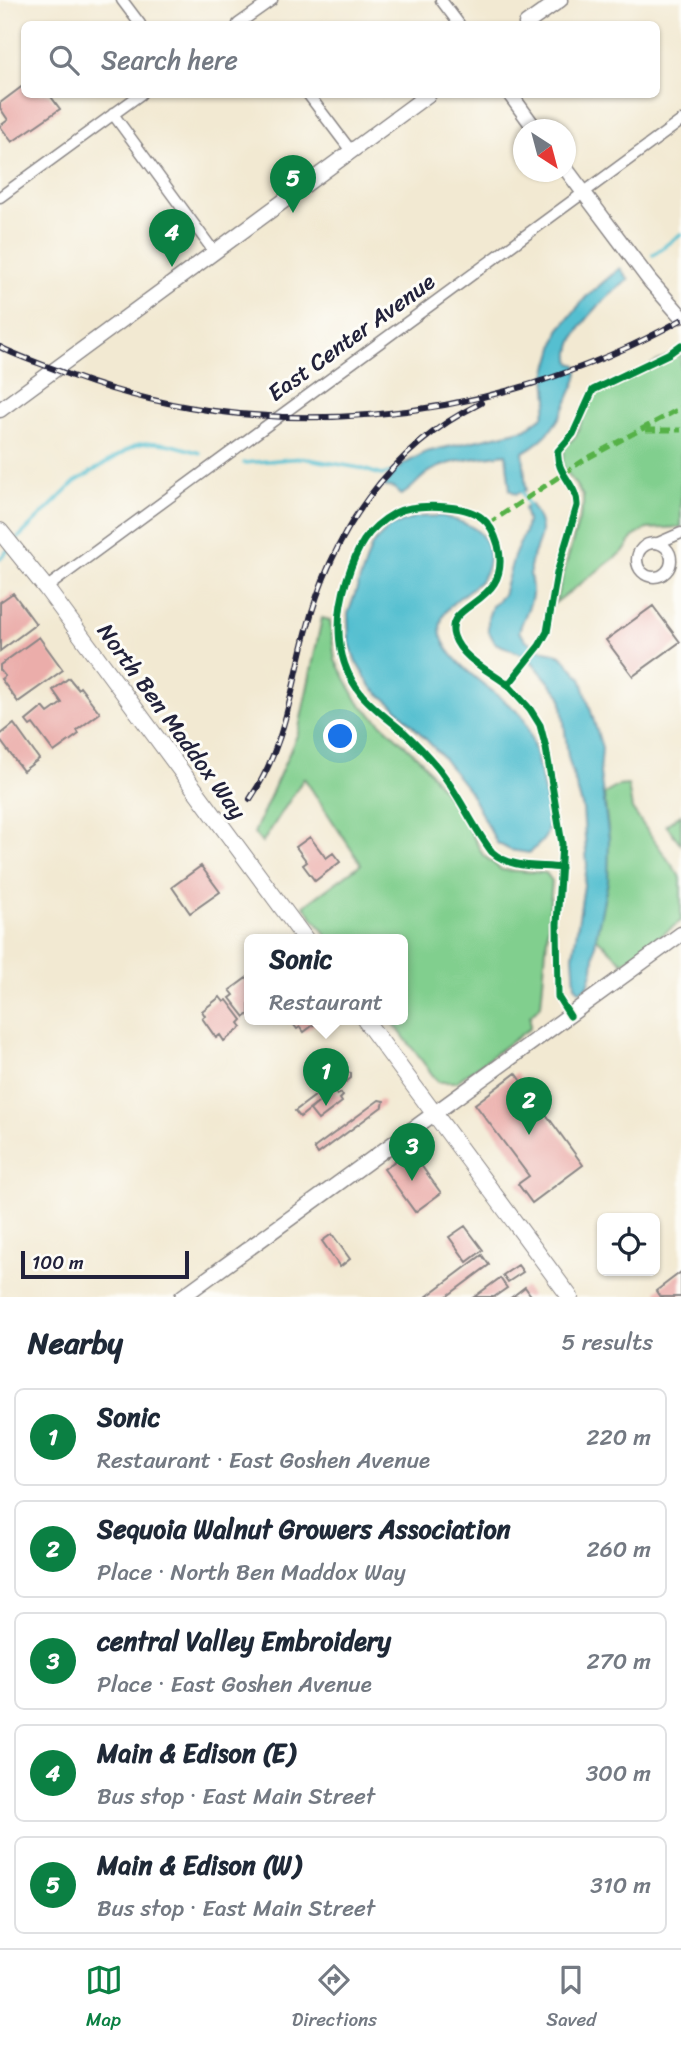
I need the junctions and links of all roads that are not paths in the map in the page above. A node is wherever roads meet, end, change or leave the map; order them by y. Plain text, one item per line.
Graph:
1 (122, 0) edge
2 (272, 0) edge
3 (441, 0) edge
4 (560, 0) edge
5 (253, 20) edge
6 (138, 21) edge
7 (457, 21) edge
8 (530, 21) edge
9 (135, 98) edge
10 (312, 98) edge
11 (424, 98) edge
12 (513, 98) edge
13 (113, 114) junction
14 (528, 119) edge
15 (681, 121) edge
16 (351, 151) junction
17 (575, 182) edge
18 (583, 193) junction
19 (0, 197) edge
20 (215, 253) junction
21 (681, 316) edge
22 (0, 411) edge
23 (1, 532) edge
24 (681, 533) edge
25 (658, 543) junction
26 (681, 549) edge
27 (671, 561) junction
28 (46, 588) junction
29 (302, 934) edge
30 (681, 934) edge
31 (369, 1025) edge
32 (435, 1115) junction
33 (182, 1297) edge
34 (570, 1297) edge

1 - 6 street
2 - 5 street
3 - 7 street
4 - 8 street
9 - 13 street
10 - 16 street
11 - 16 street
12 - 14 street
13 - 19 street
13 - 20 street
15 - 18 street, East Center Avenue
16 - 20 street
17 - 18 street
18 - 21 street
18 - 28 street, East Center Avenue
20 - 22 street
23 - 28 main road, North Ben Maddox Way
24 - 25 street
25 - 27 street
25 - 27 street
26 - 27 street
28 - 29 main road, North Ben Maddox Way
30 - 32 street
31 - 32 main road
32 - 33 street
32 - 34 main road

